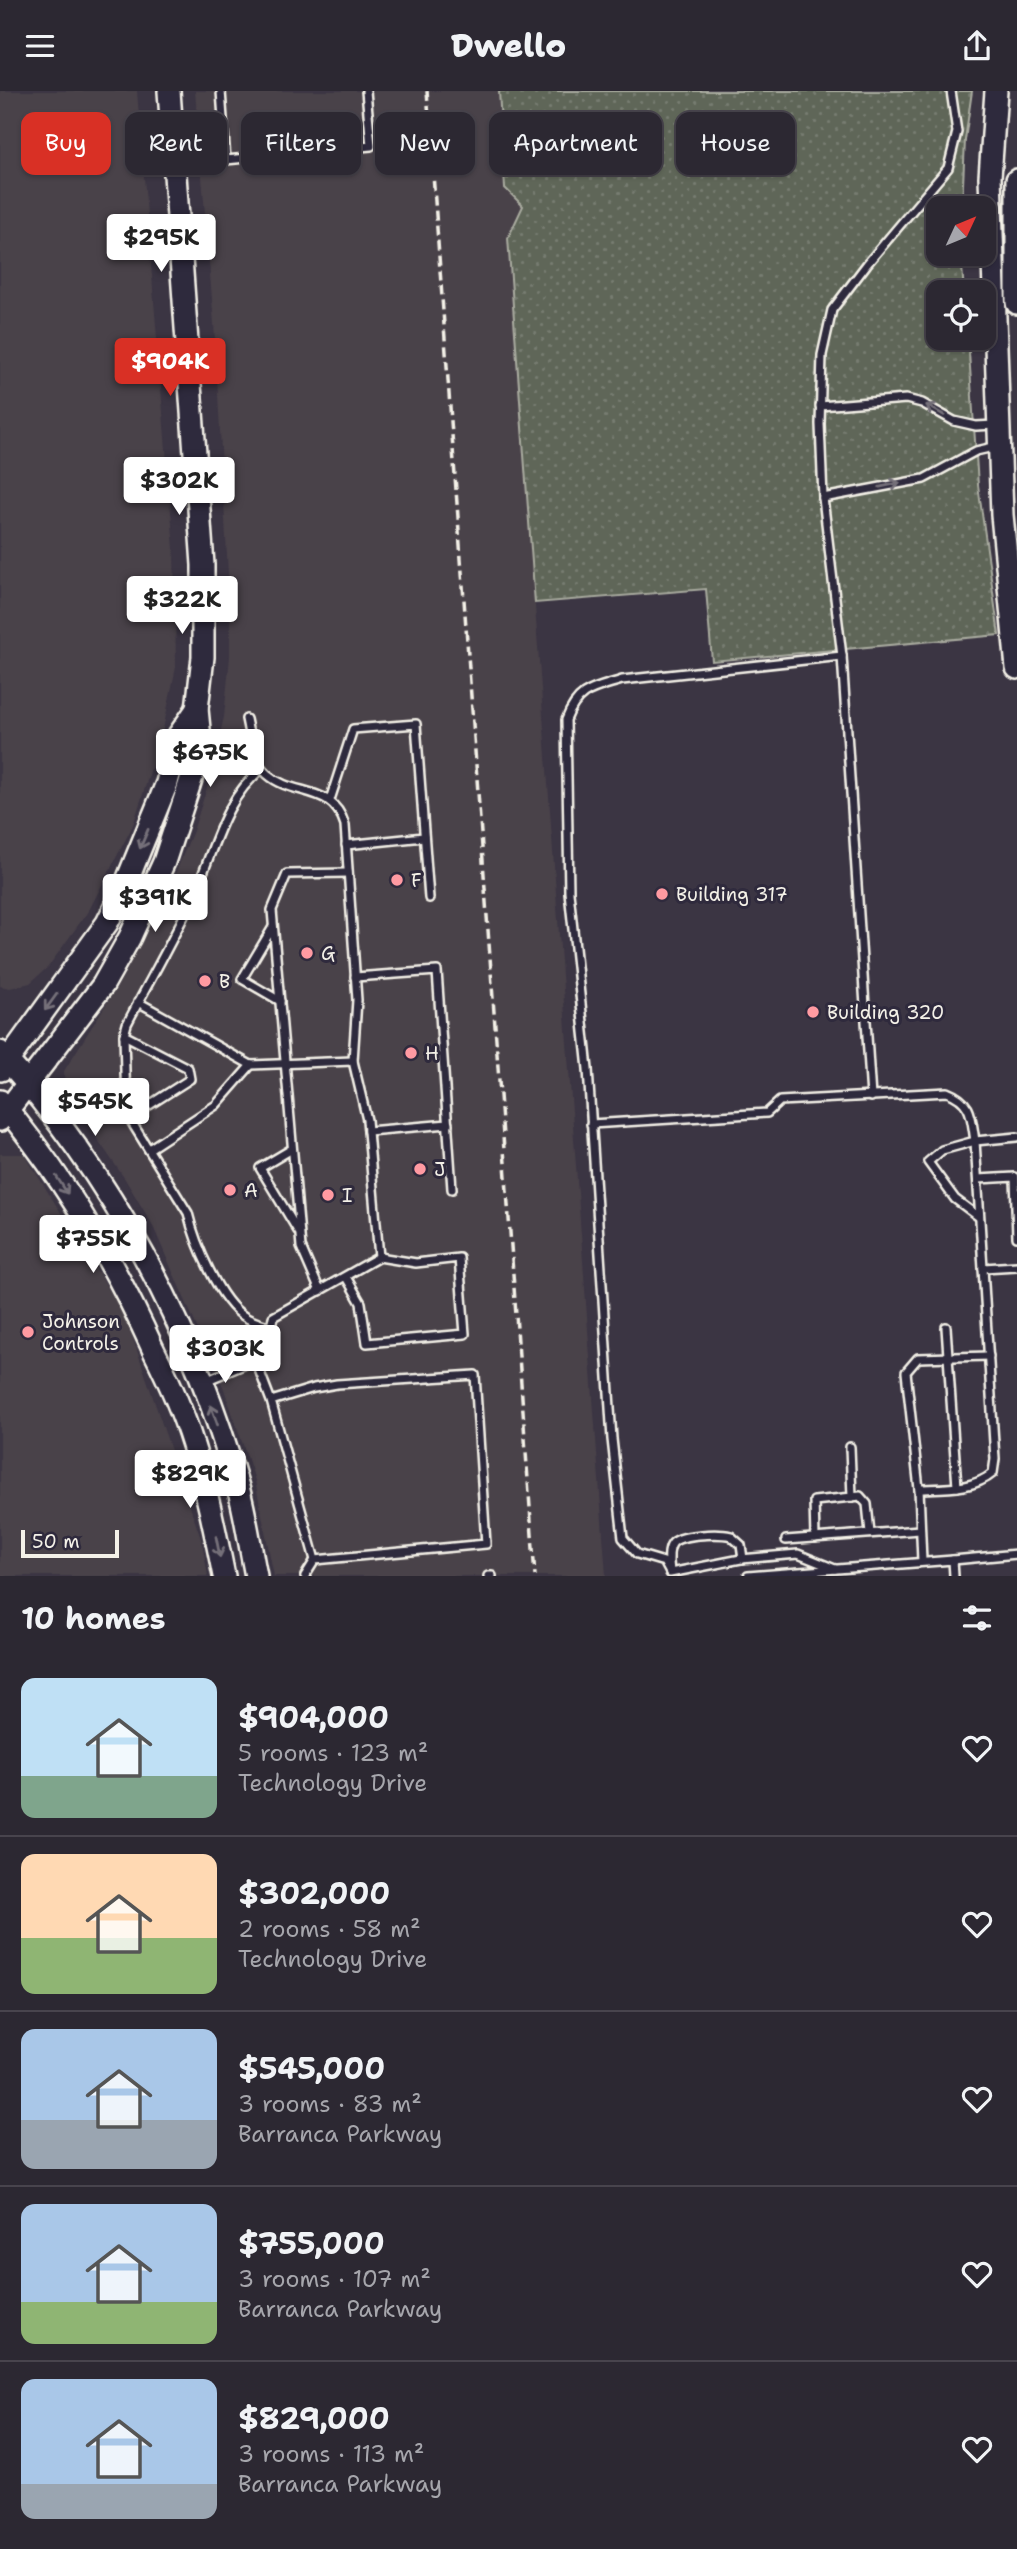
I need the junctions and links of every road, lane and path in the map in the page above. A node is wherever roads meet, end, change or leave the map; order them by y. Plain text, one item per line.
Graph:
1 (169, 91) edge
2 (221, 91) edge
3 (366, 91) edge
4 (951, 91) edge
5 (996, 91) edge
6 (1017, 180) edge
7 (1017, 303) edge
8 (820, 406) junction
9 (1008, 434) edge
10 (823, 498) junction
11 (842, 656) junction
12 (1017, 668) edge
13 (197, 709) junction
14 (246, 719) dead end
15 (262, 769) junction
16 (330, 800) junction
17 (424, 837) junction
18 (346, 845) junction
19 (348, 873) junction
20 (429, 898) dead end
21 (273, 926) junction
22 (355, 977) junction
23 (280, 1001) junction
24 (138, 1002) junction
25 (124, 1035) junction
26 (3, 1061) edge
27 (353, 1061) junction
28 (285, 1064) junction
29 (251, 1065) junction
30 (27, 1084) junction
31 (872, 1097) junction
32 (3, 1110) edge
33 (129, 1118) junction
34 (591, 1123) junction
35 (448, 1124) junction
36 (368, 1131) junction
37 (1017, 1137) edge
38 (975, 1141) junction
39 (149, 1149) junction
40 (292, 1149) junction
41 (978, 1179) junction
42 (452, 1189) dead end
43 (979, 1217) junction
44 (299, 1233) junction
45 (1017, 1237) edge
46 (379, 1257) junction
47 (1017, 1266) edge
48 (983, 1268) junction
49 (346, 1277) junction
50 (320, 1291) junction
51 (271, 1327) junction
52 (946, 1327) dead end
53 (989, 1356) junction
54 (948, 1357) junction
55 (255, 1359) junction
56 (202, 1382) junction
57 (271, 1401) junction
58 (850, 1447) dead end
59 (957, 1487) junction
60 (919, 1489) junction
61 (852, 1497) junction
62 (920, 1529) junction
63 (870, 1533) junction
64 (815, 1538) junction
65 (786, 1540) dead end
66 (1017, 1553) edge
67 (743, 1559) junction
68 (315, 1560) junction
69 (953, 1560) junction
70 (922, 1561) junction
71 (869, 1567) junction
72 (835, 1569) junction
73 (670, 1573) junction
74 (793, 1574) edge
75 (224, 1576) edge
76 (256, 1576) edge
77 (305, 1576) edge
78 (748, 1576) edge
79 (869, 1576) edge
80 (954, 1576) edge

1 - 13 main road
2 - 3 lane
4 - 8 lane
5 - 9 main road
6 - 7 main road
9 -> 8 lane
8 - 10 lane
10 -> 9 lane
9 - 12 main road
10 - 11 lane
11 - 31 lane
11 - 34 lane
13 -> 26 main road
13 - 30 main road
14 - 15 lane
15 - 16 lane
15 - 24 lane
16 - 17 lane
16 - 18 lane
17 - 18 lane
17 - 20 lane
18 - 19 lane
19 - 21 lane
19 - 22 lane
21 - 23 lane
21 - 23 lane
22 - 27 lane
22 - 35 lane
23 - 28 lane
24 - 25 lane
24 - 29 lane
25 - 33 lane
25 - 33 lane
26 - 30 main road
27 - 28 lane
27 - 36 lane
28 - 29 lane
28 - 40 lane
29 - 39 lane
30 - 32 main road
30 - 56 main road
31 - 34 lane
31 - 38 lane
32 -> 75 main road
33 - 39 lane
34 - 73 lane
35 - 36 lane
35 - 42 lane
36 - 46 lane
37 - 38 lane
38 - 41 lane
38 - 43 lane
39 - 51 lane
40 - 44 lane
40 - 44 lane
41 - 43 lane
41 - 45 lane
43 - 48 lane
44 - 50 lane
46 - 49 lane
46 - 49 lane
47 - 48 lane
48 - 53 lane
49 - 50 lane
50 - 51 lane
51 - 55 lane
52 - 54 lane
53 - 54 lane
53 - 59 lane
54 - 59 lane
54 - 60 lane
55 - 56 lane
55 - 57 lane
76 -> 56 main road
57 - 68 lane
57 - 68 lane
58 - 61 lane
59 - 60 lane
60 - 62 lane
61 - 63 lane
61 - 64 lane
62 - 63 lane
62 - 70 lane
63 - 64 lane
64 - 65 lane
66 - 69 lane
67 - 72 lane
67 - 73 lane
67 - 73 lane
68 - 77 lane
69 - 70 lane
69 - 80 lane
70 - 71 lane
71 - 72 lane
71 - 79 lane
72 - 74 lane
74 - 78 lane

